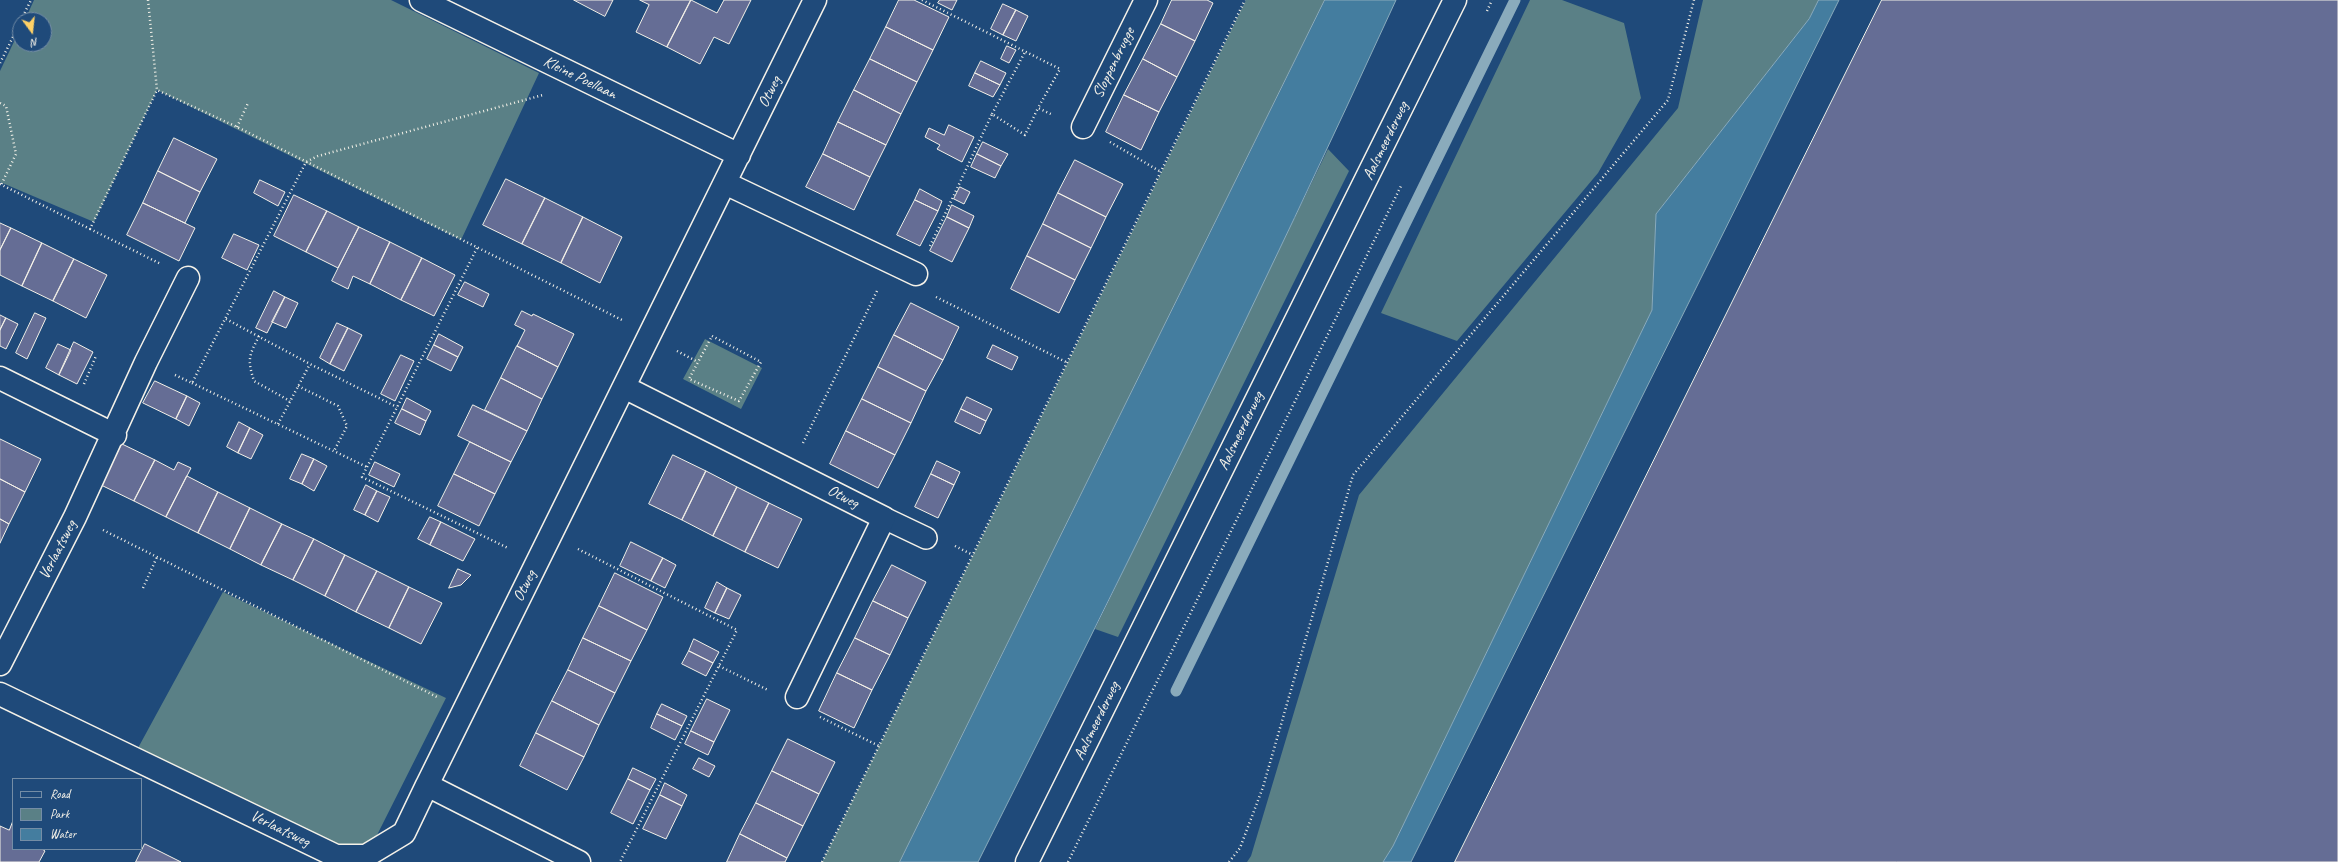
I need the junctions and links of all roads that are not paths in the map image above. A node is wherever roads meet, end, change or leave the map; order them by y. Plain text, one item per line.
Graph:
1 (421, 0) edge
2 (815, 0) edge
3 (1146, 0) edge
4 (1456, 0) edge
5 (1083, 127) road end
6 (739, 155) junction
7 (725, 183) junction
8 (916, 274) road end
9 (188, 278) road end
10 (0, 378) edge
11 (624, 387) junction
12 (115, 435) junction
13 (884, 518) junction
14 (926, 538) dead end
15 (0, 664) edge
16 (0, 694) edge
17 (797, 697) dead end
18 (427, 785) junction
19 (579, 862) edge
20 (1027, 862) edge

1 - 6 street, Kleine Poellaan
2 - 6 street, Otweg
3 - 5 street, Sloppenbrugge
4 - 20 street, Aalsmeerderweg
6 - 7 street, Otweg
7 - 8 street
7 - 11 street, Otweg
9 - 12 street, Verlaatsweg
10 - 12 street
11 - 13 street, Otweg
11 - 18 street, Otweg
12 - 15 street, Verlaatsweg
13 - 14 lane
13 - 17 street
16 - 18 street, Verlaatsweg
18 - 19 street

